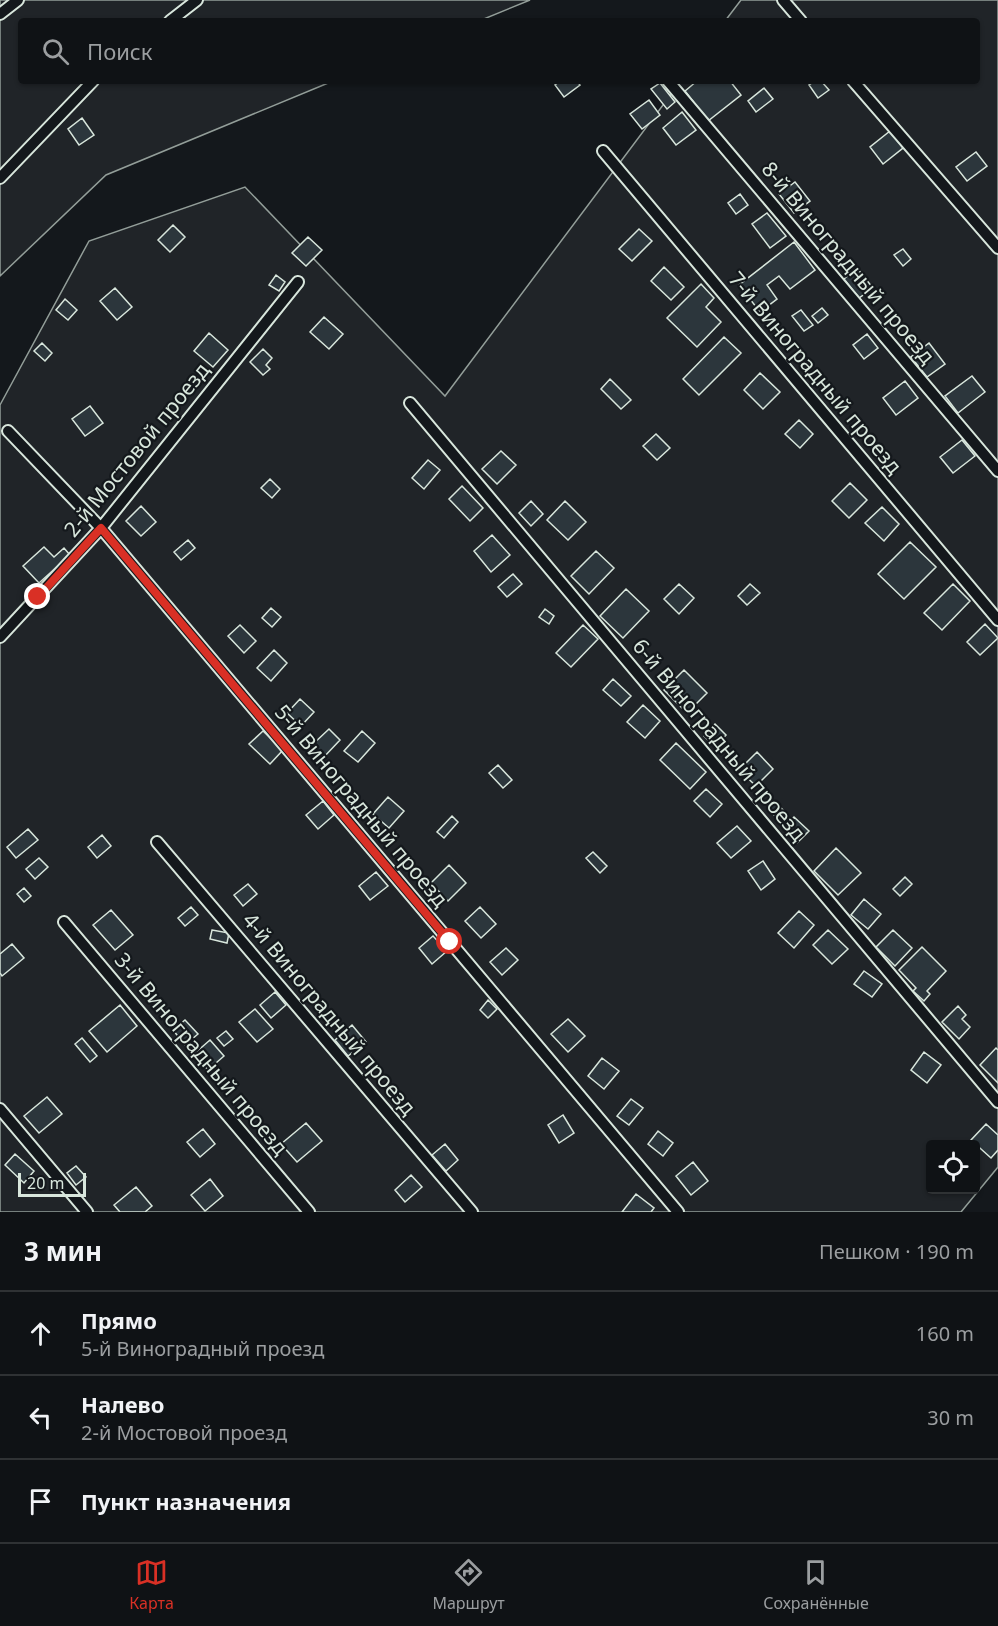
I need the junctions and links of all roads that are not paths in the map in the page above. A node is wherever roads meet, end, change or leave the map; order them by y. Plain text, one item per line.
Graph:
1 (18, 0) edge
2 (197, 0) edge
3 (783, 0) edge
4 (0, 14) edge
5 (174, 18) edge
6 (798, 18) edge
7 (90, 84) edge
8 (671, 84) edge
9 (856, 84) edge
10 (603, 151) dead end
11 (0, 178) edge
12 (998, 248) edge
13 (298, 282) dead end
14 (410, 403) dead end
15 (8, 431) dead end
16 (998, 471) edge
17 (101, 528) junction
18 (998, 620) edge
19 (0, 637) edge
20 (157, 842) dead end
21 (64, 922) dead end
22 (998, 1102) edge
23 (0, 1109) edge
24 (87, 1212) edge
25 (309, 1212) edge
26 (472, 1212) edge
27 (678, 1212) edge

1 - 4 lane
2 - 5 lane
3 - 6 lane
7 - 11 lane
8 - 16 lane, 8-й Виноградный проезд
9 - 12 lane
10 - 18 lane, 7-й Виноградный проезд
13 - 17 lane, 2-й Мостовой проезд
14 - 22 lane, 6-й Виноградный проезд
15 - 17 lane, 5-й Виноградный проезд
17 - 19 lane, 2-й Мостовой проезд
17 - 27 lane, 5-й Виноградный проезд
20 - 26 lane, 4-й Виноградный проезд
21 - 25 lane, 3-й Виноградный проезд
23 - 24 lane

